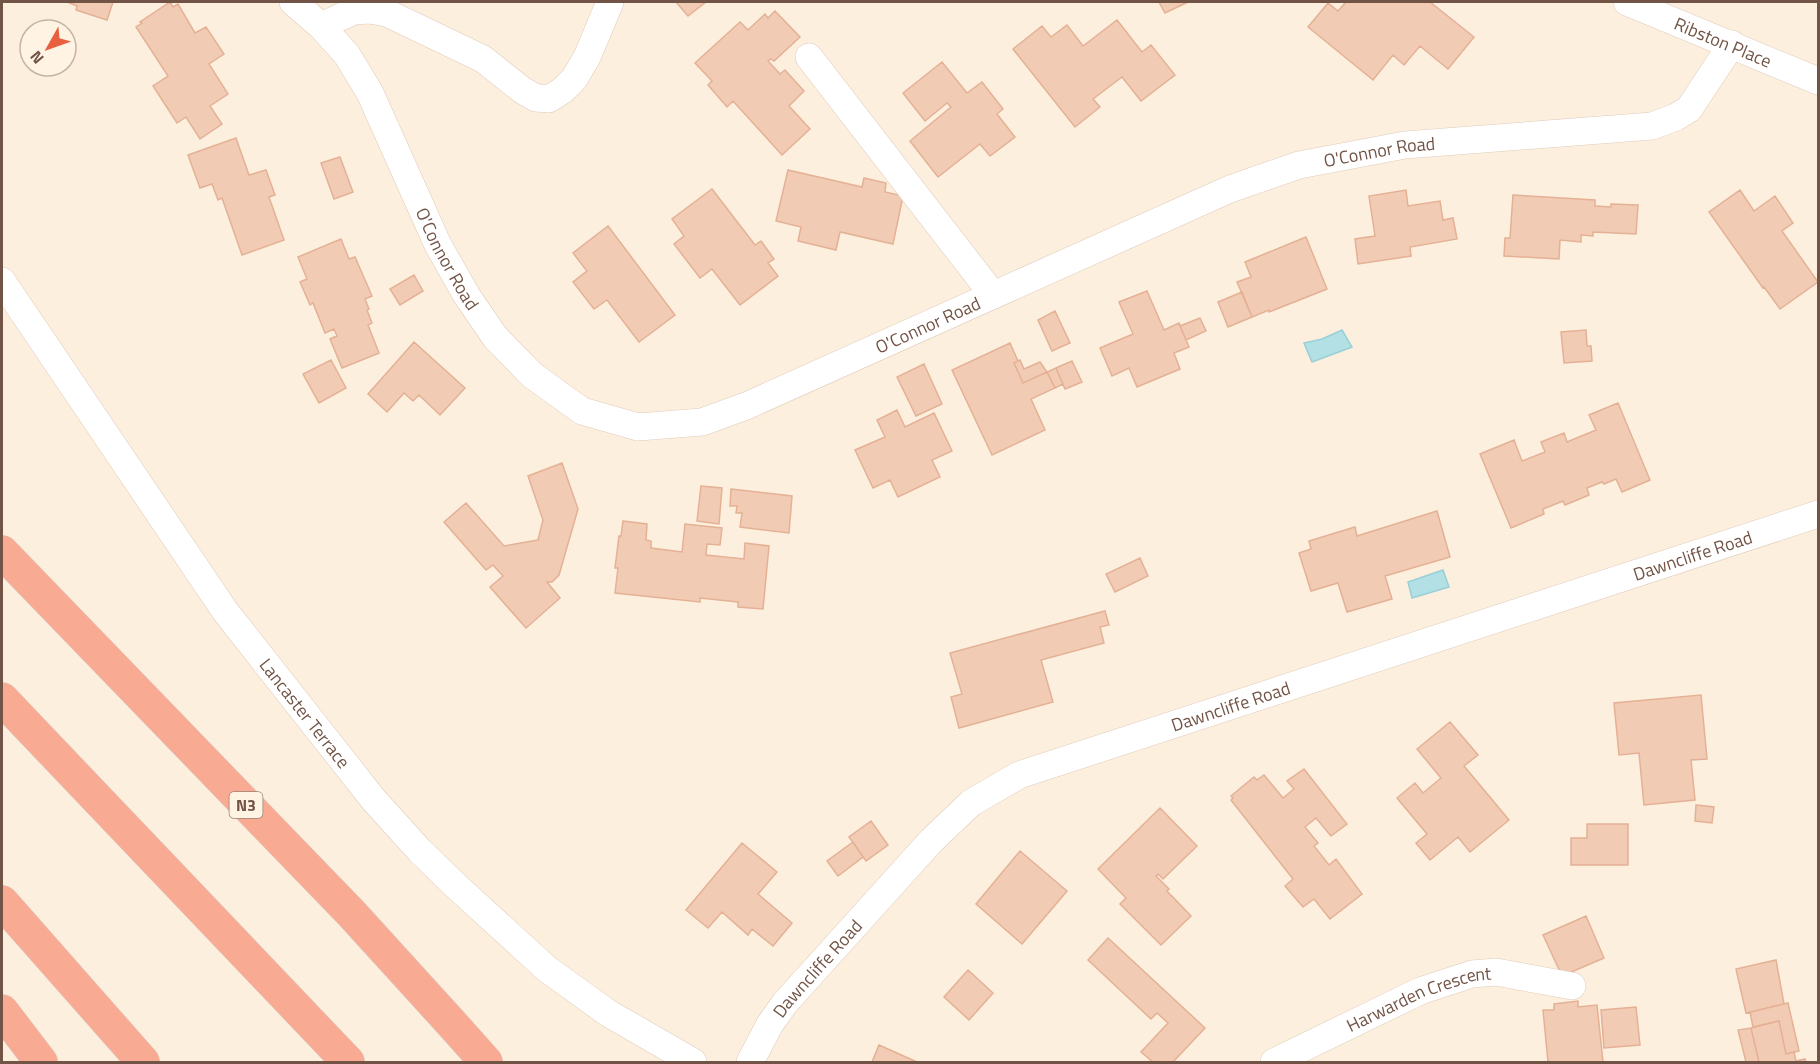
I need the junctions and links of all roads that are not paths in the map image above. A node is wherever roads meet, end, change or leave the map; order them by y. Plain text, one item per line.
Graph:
1 (293, 2) edge
2 (610, 2) edge
3 (1627, 2) edge
4 (321, 26) junction
5 (1732, 44) junction
6 (809, 57) dead end
7 (1818, 81) edge
8 (2, 281) edge
9 (993, 295) junction
10 (1818, 514) edge
11 (2, 552) edge
12 (2, 699) edge
13 (2, 902) edge
14 (1572, 986) dead end
15 (2, 1011) edge
16 (41, 1062) edge
17 (143, 1062) edge
18 (348, 1062) edge
19 (486, 1062) edge
20 (693, 1062) edge
21 (750, 1062) edge
22 (1274, 1062) edge

1 - 4 street, O'Connor Road
2 - 4 street
3 - 5 street, Ribston Place
4 - 9 street, O'Connor Road
5 - 7 street, Ribston Place
5 - 9 street, O'Connor Road
6 - 9 street
8 - 20 street, Lancaster Terrace
10 - 21 street, Dawncliffe Road
11 - 19 highway, N3
12 - 18 highway
13 - 17 highway
14 - 22 street, Harwarden Crescent
15 - 16 highway

